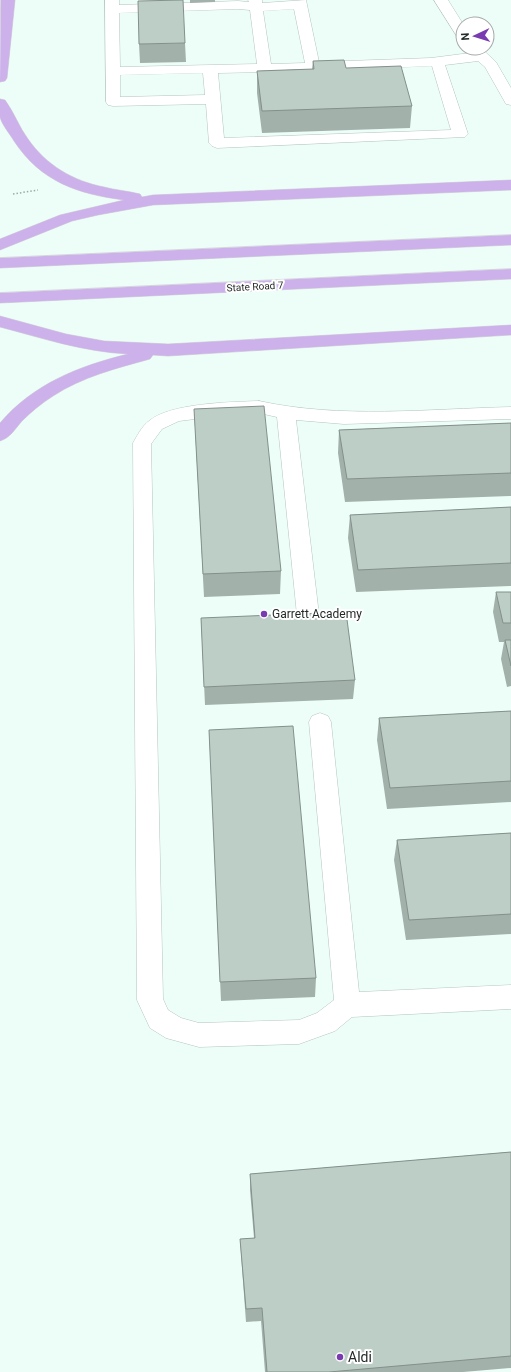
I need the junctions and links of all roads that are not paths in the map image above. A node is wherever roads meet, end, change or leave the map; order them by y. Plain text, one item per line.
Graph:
1 (8, 0) edge
2 (441, 0) edge
3 (300, 2) edge
4 (256, 3) edge
5 (112, 5) edge
6 (455, 22) edge
7 (459, 56) edge
8 (481, 56) edge
9 (437, 61) junction
10 (313, 67) junction
11 (265, 68) junction
12 (210, 69) junction
13 (113, 71) junction
14 (0, 78) edge
15 (506, 82) edge
16 (213, 99) junction
17 (511, 101) edge
18 (0, 103) edge
19 (511, 185) edge
20 (154, 200) junction
21 (511, 240) edge
22 (0, 245) edge
23 (0, 263) edge
24 (511, 274) edge
25 (0, 298) edge
26 (0, 321) edge
27 (511, 330) edge
28 (168, 350) junction
29 (286, 412) junction
30 (511, 413) edge
31 (0, 435) edge
32 (308, 615) edge
33 (320, 722) dead end
34 (511, 996) edge
35 (348, 1005) junction

1 - 14 main road
2 - 6 lane
3 - 4 lane
3 - 10 lane
4 - 5 lane
4 - 11 lane
5 - 13 lane
7 - 9 lane
8 - 15 lane
9 - 10 lane
9 - 16 lane
10 - 11 lane
11 - 12 lane
12 - 13 lane
12 - 16 lane
13 - 16 lane
15 - 17 lane
18 - 20 main road
19 - 20 main road
20 - 22 main road
21 - 23 main road
24 - 25 main road, State Road 7
26 - 28 main road
27 - 28 main road
28 - 31 main road
29 - 30 lane
29 - 32 lane
29 - 35 lane
33 - 35 lane
34 - 35 lane

